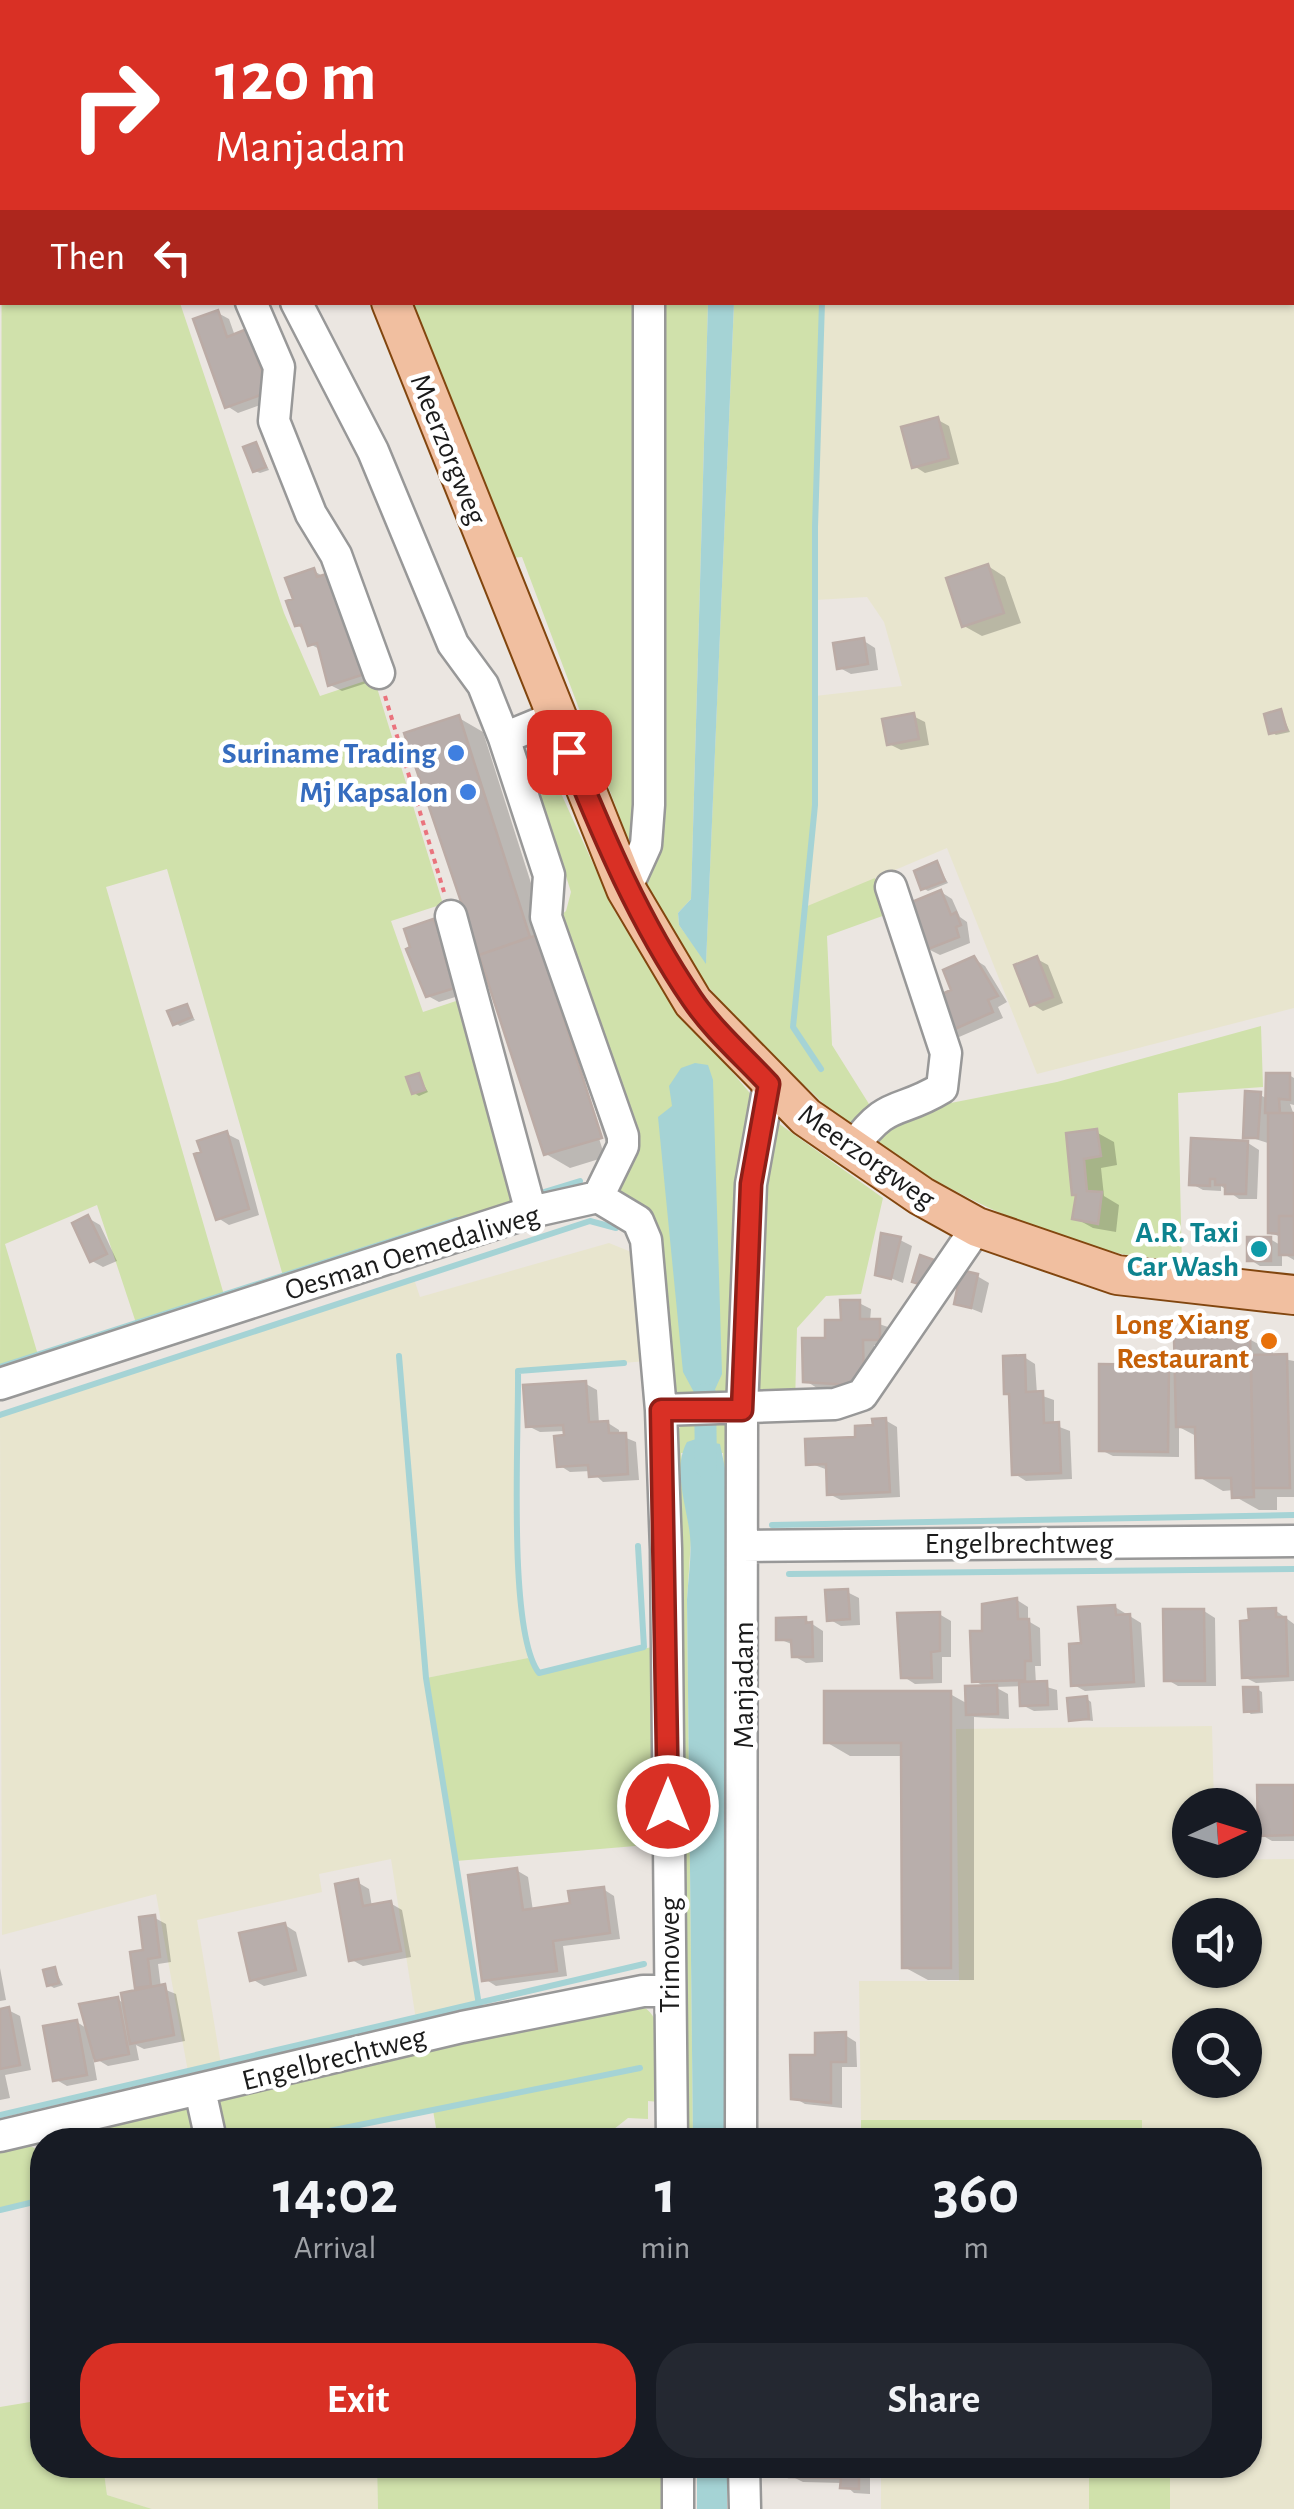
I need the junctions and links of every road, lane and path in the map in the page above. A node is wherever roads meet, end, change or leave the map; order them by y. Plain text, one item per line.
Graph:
1 (251, 305) edge
2 (298, 305) edge
3 (392, 305) edge
4 (649, 305) edge
5 (378, 672) joint
6 (555, 717) junction
7 (504, 738) junction
8 (891, 887) dead end
9 (626, 889) junction
10 (451, 916) joint
11 (769, 1084) junction
12 (852, 1148) junction
13 (598, 1198) junction
14 (531, 1212) junction
15 (977, 1227) junction
16 (1294, 1296) edge
17 (0, 1384) edge
18 (667, 1410) junction
19 (736, 1410) junction
20 (1294, 1541) edge
21 (743, 1546) junction
22 (669, 1991) junction
23 (200, 2090) junction
24 (35, 2128) edge
25 (208, 2128) edge
26 (672, 2128) edge
27 (740, 2128) edge
28 (30, 2129) edge
29 (0, 2136) edge
30 (678, 2478) edge
31 (744, 2478) edge
32 (678, 2509) edge
33 (744, 2509) edge

1 - 5 street
2 - 7 street
3 - 6 main road, Meerzorgweg
4 - 9 street
5 - 10 path
6 - 7 street
6 - 9 main road, Meerzorgweg
7 - 13 street
8 - 12 street
9 - 11 main road, Meerzorgweg
10 - 14 street
11 - 12 main road, Meerzorgweg
11 - 19 street, Manjadam
12 - 15 main road, Meerzorgweg
13 - 14 street, Oesman Oemedaliweg
13 - 18 street
14 - 17 street, Oesman Oemedaliweg
15 - 16 main road, Meerzorgweg
15 - 19 street
18 - 19 street
18 - 22 street, Trimoweg
19 - 21 street, Manjadam
20 - 21 street, Engelbrechtweg
21 - 27 street, Manjadam
22 - 23 street, Engelbrechtweg
22 - 26 street, Trimoweg
23 - 24 street, Engelbrechtweg
23 - 25 street
28 - 29 street, Engelbrechtweg
30 - 32 street
31 - 33 street

